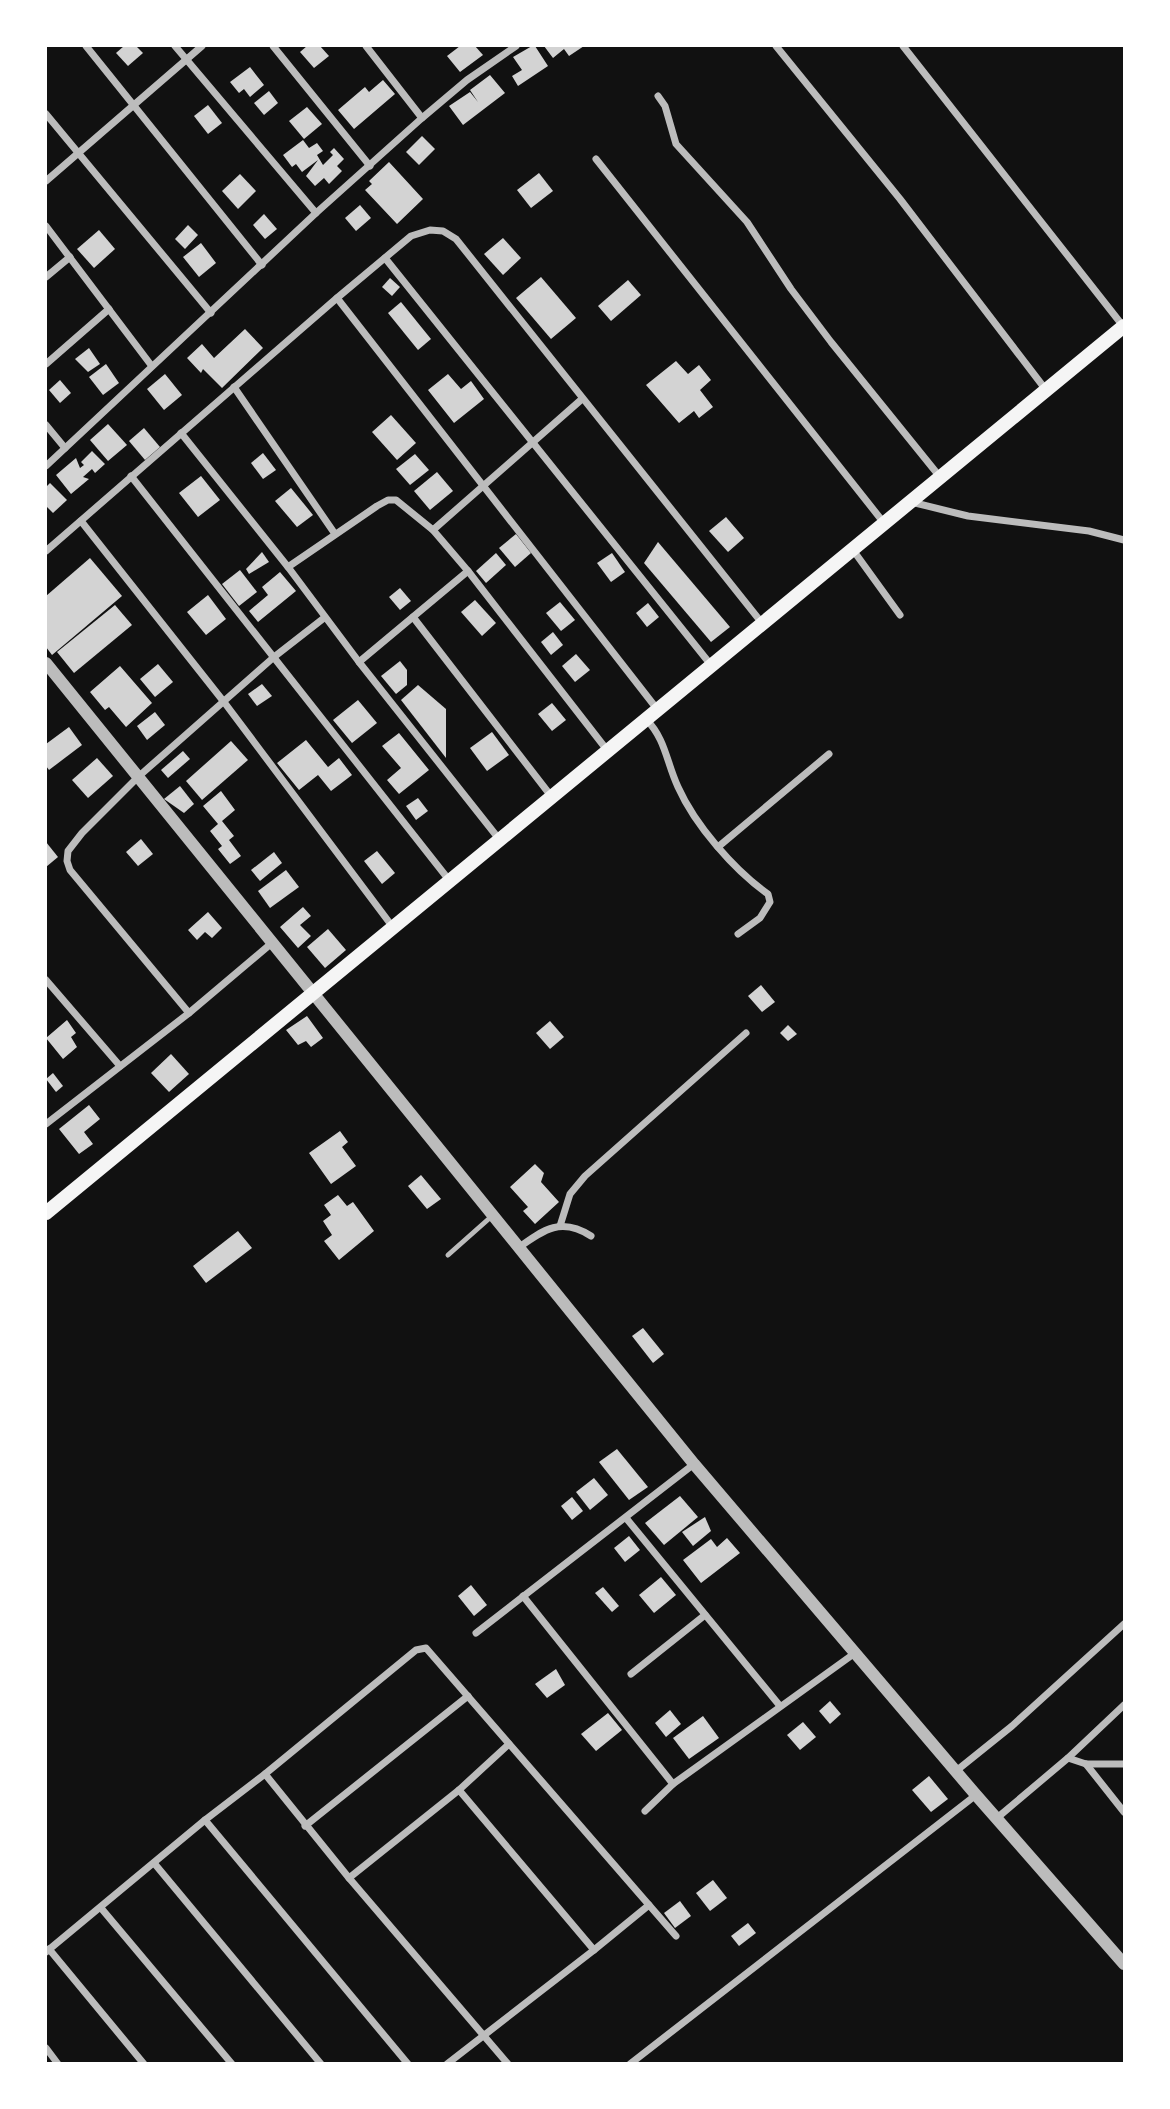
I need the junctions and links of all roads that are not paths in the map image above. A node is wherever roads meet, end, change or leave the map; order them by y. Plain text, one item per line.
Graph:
1 (86, 46) edge
2 (175, 46) edge
3 (202, 46) edge
4 (273, 46) edge
5 (366, 46) edge
6 (516, 46) edge
7 (776, 46) edge
8 (902, 46) edge
9 (186, 59) junction
10 (658, 96) dead end
11 (133, 104) junction
12 (46, 114) edge
13 (422, 118) junction
14 (76, 153) junction
15 (596, 159) dead end
16 (370, 166) junction
17 (46, 181) edge
18 (316, 213) junction
19 (46, 226) edge
20 (69, 257) junction
21 (385, 258) junction
22 (262, 265) junction
23 (46, 277) edge
24 (337, 298) junction
25 (109, 309) junction
26 (211, 313) junction
27 (1124, 326) edge
28 (46, 364) edge
29 (151, 365) junction
30 (234, 387) junction
31 (1046, 390) junction
32 (582, 399) junction
33 (46, 425) edge
34 (181, 433) junction
35 (533, 441) junction
36 (65, 448) junction
37 (46, 466) edge
38 (131, 476) junction
39 (940, 477) junction
40 (482, 487) junction
41 (910, 502) junction
42 (81, 520) junction
43 (884, 523) junction
44 (433, 530) junction
45 (335, 534) junction
46 (1125, 540) edge
47 (852, 549) junction
48 (46, 551) edge
49 (288, 567) junction
50 (468, 571) junction
51 (900, 615) dead end
52 (412, 617) junction
53 (324, 618) junction
54 (762, 623) junction
55 (274, 657) junction
56 (46, 663) edge
57 (359, 663) junction
58 (711, 665) junction
59 (224, 702) junction
60 (657, 709) junction
61 (646, 719) junction
62 (607, 750) junction
63 (829, 754) dead end
64 (138, 776) junction
65 (551, 796) junction
66 (499, 839) junction
67 (718, 847) junction
68 (449, 880) junction
69 (392, 926) junction
70 (738, 934) dead end
71 (273, 942) junction
72 (46, 980) edge
73 (313, 992) junction
74 (189, 1013) junction
75 (746, 1032) dead end
76 (120, 1066) junction
77 (47, 1120) edge
78 (46, 1213) edge
79 (492, 1216) junction
80 (560, 1226) junction
81 (591, 1236) dead end
82 (518, 1248) junction
83 (448, 1255) dead end
84 (694, 1464) junction
85 (626, 1518) junction
86 (523, 1596) junction
87 (705, 1615) junction
88 (1125, 1624) edge
89 (476, 1633) dead end
90 (855, 1653) junction
91 (631, 1674) dead end
92 (468, 1696) junction
93 (1125, 1705) edge
94 (780, 1706) junction
95 (509, 1744) junction
96 (1068, 1758) junction
97 (1086, 1764) junction
98 (1125, 1764) edge
99 (956, 1771) junction
100 (265, 1774) junction
101 (673, 1784) junction
102 (459, 1790) junction
103 (976, 1795) junction
104 (645, 1811) dead end
105 (1125, 1812) edge
106 (997, 1818) junction
107 (205, 1820) junction
108 (306, 1826) junction
109 (154, 1863) junction
110 (349, 1878) junction
111 (649, 1905) junction
112 (101, 1908) junction
113 (676, 1936) dead end
114 (594, 1950) junction
115 (47, 1951) edge
116 (1125, 1964) edge
117 (483, 2034) junction
118 (46, 2048) edge
119 (58, 2063) edge
120 (144, 2063) edge
121 (232, 2063) edge
122 (321, 2063) edge
123 (408, 2063) edge
124 (447, 2063) edge
125 (508, 2063) edge
126 (629, 2063) edge

1 - 11 street
2 - 9 street
3 - 9 street
4 - 16 street
5 - 13 street
6 - 13 street
7 - 31 street
8 - 27 street
9 - 11 street
9 - 18 street
10 - 39 street
11 - 14 street
11 - 22 street
12 - 14 street
13 - 16 street
14 - 17 street
14 - 26 street
15 - 43 street
16 - 18 street
18 - 22 street
19 - 20 street
20 - 23 street
20 - 25 street
21 - 24 street
21 - 32 street
21 - 35 street
22 - 26 street
24 - 30 street
24 - 40 street
25 - 28 street
25 - 29 street
26 - 29 street
27 - 31 main road
29 - 36 street
30 - 34 street
30 - 45 street
31 - 39 main road
32 - 35 street
32 - 54 street
33 - 36 street
34 - 38 street
34 - 49 street
35 - 40 street
35 - 58 street
36 - 37 street
38 - 42 street
38 - 55 street
39 - 41 main road
40 - 44 street
40 - 60 street
41 - 43 main road
41 - 46 street
42 - 48 street
42 - 59 street
43 - 47 main road
44 - 45 street
44 - 50 street
45 - 49 street
47 - 51 street
47 - 54 main road
49 - 53 street
50 - 52 street
50 - 62 street
52 - 57 street
52 - 65 street
53 - 55 street
53 - 57 street
54 - 58 main road
55 - 59 street
55 - 68 street
56 - 64 street
57 - 66 street
58 - 60 main road
59 - 64 street
59 - 69 street
60 - 61 main road
61 - 62 main road
61 - 67 street
62 - 65 main road
63 - 67 street
64 - 71 street
64 - 74 street
65 - 66 main road
66 - 68 main road
67 - 70 street
68 - 69 main road
69 - 73 main road
71 - 73 street
71 - 74 street
72 - 76 street
73 - 78 main road
73 - 79 street
74 - 76 street
75 - 80 street
76 - 77 street
79 - 82 street
79 - 83 lane
80 - 81 street
80 - 82 street
82 - 84 street
84 - 85 street
84 - 90 street
85 - 86 street
85 - 87 street
86 - 89 street
86 - 101 street
87 - 91 street
87 - 94 street
88 - 99 street
90 - 94 street
90 - 99 street
92 - 95 street
92 - 100 street
92 - 108 street
93 - 96 street
94 - 101 street
95 - 102 street
95 - 111 street
96 - 97 street
96 - 106 street
97 - 98 street
97 - 105 street
99 - 103 street
100 - 107 street
100 - 108 street
101 - 104 street
102 - 110 street
102 - 114 street
103 - 106 street
103 - 126 street
106 - 116 street
107 - 109 street
107 - 123 street
108 - 110 street
109 - 112 street
109 - 122 street
110 - 117 street
111 - 113 street
111 - 114 street
112 - 115 street
112 - 121 street
114 - 117 street
115 - 120 street
117 - 124 street
117 - 125 street
118 - 119 street

